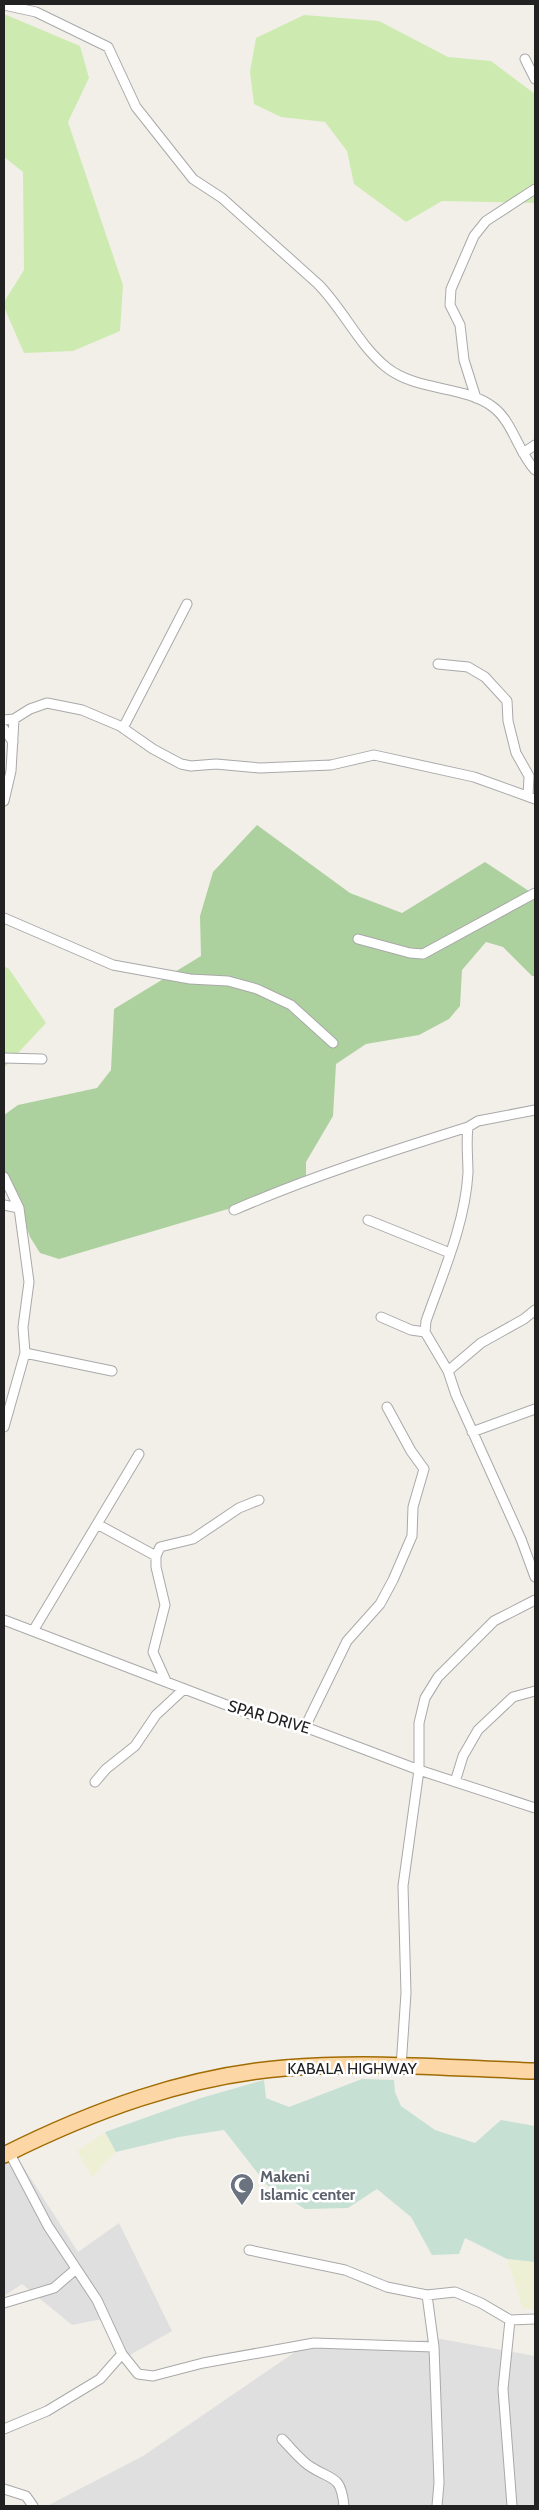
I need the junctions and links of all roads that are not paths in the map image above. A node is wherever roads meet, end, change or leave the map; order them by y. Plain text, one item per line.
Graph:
1 (4, 4) edge
2 (525, 58) dead end
3 (535, 79) edge
4 (535, 189) edge
5 (476, 398) junction
6 (535, 445) edge
7 (523, 453) junction
8 (535, 470) edge
9 (187, 604) dead end
10 (438, 664) dead end
11 (14, 719) junction
12 (4, 720) edge
13 (123, 728) junction
14 (4, 729) edge
15 (13, 742) junction
16 (532, 798) edge
17 (4, 801) edge
18 (535, 892) edge
19 (4, 918) edge
20 (358, 939) dead end
21 (333, 1043) dead end
22 (4, 1058) edge
23 (42, 1059) dead end
24 (535, 1110) edge
25 (468, 1127) junction
26 (4, 1177) edge
27 (4, 1205) edge
28 (19, 1208) junction
29 (234, 1210) dead end
30 (368, 1220) dead end
31 (450, 1253) junction
32 (535, 1310) edge
33 (381, 1317) dead end
34 (425, 1332) junction
35 (25, 1354) junction
36 (112, 1371) dead end
37 (448, 1371) junction
38 (387, 1407) dead end
39 (535, 1409) edge
40 (4, 1427) edge
41 (472, 1432) junction
42 (138, 1454) dead end
43 (259, 1500) dead end
44 (97, 1524) junction
45 (156, 1556) junction
46 (535, 1577) edge
47 (535, 1600) edge
48 (4, 1620) edge
49 (34, 1631) junction
50 (166, 1681) junction
51 (184, 1689) junction
52 (535, 1691) edge
53 (305, 1727) junction
54 (419, 1770) junction
55 (95, 1782) dead end
56 (455, 1782) junction
57 (535, 1808) edge
58 (402, 2067) junction
59 (535, 2071) edge
60 (6, 2153) edge
61 (250, 2250) dead end
62 (76, 2269) junction
63 (427, 2294) junction
64 (4, 2303) edge
65 (535, 2319) edge
66 (510, 2320) junction
67 (434, 2347) junction
68 (122, 2354) junction
69 (4, 2429) edge
70 (282, 2439) dead end
71 (4, 2489) edge
72 (33, 2506) edge
73 (344, 2506) edge
74 (437, 2506) edge
75 (512, 2506) edge

1 - 5 street
2 - 3 street
4 - 5 street
5 - 7 street
6 - 7 street
7 - 8 street
9 - 13 street
10 - 16 street
11 - 12 street
11 - 13 street
11 - 15 street
13 - 16 street
14 - 15 street
15 - 17 street
18 - 20 street
19 - 21 street
22 - 23 street
24 - 25 street
25 - 29 street
25 - 31 street
26 - 28 street
27 - 28 street
28 - 35 street
30 - 31 street
31 - 34 street
32 - 37 street
33 - 34 street
34 - 37 street
35 - 36 street
35 - 40 street
37 - 41 street
38 - 53 street
39 - 41 street
41 - 46 street
42 - 44 street
43 - 45 street
44 - 45 street
44 - 49 street
45 - 50 street
47 - 54 street
48 - 49 street, SPAR DRIVE
49 - 50 street, SPAR DRIVE
50 - 51 street, SPAR DRIVE
51 - 53 street, SPAR DRIVE
51 - 55 street
52 - 56 street
53 - 54 street, SPAR DRIVE
54 - 56 street, SPAR DRIVE
54 - 58 street
56 - 57 street, SPAR DRIVE
58 - 59 main road, KABALA HIGHWAY
58 - 60 main road, KABALA HIGHWAY
60 - 62 street
61 - 63 street
62 - 64 street
62 - 68 street
63 - 66 street
63 - 67 street
65 - 66 street
66 - 75 street
67 - 68 street
67 - 74 street
68 - 69 street
70 - 73 street
71 - 72 street

